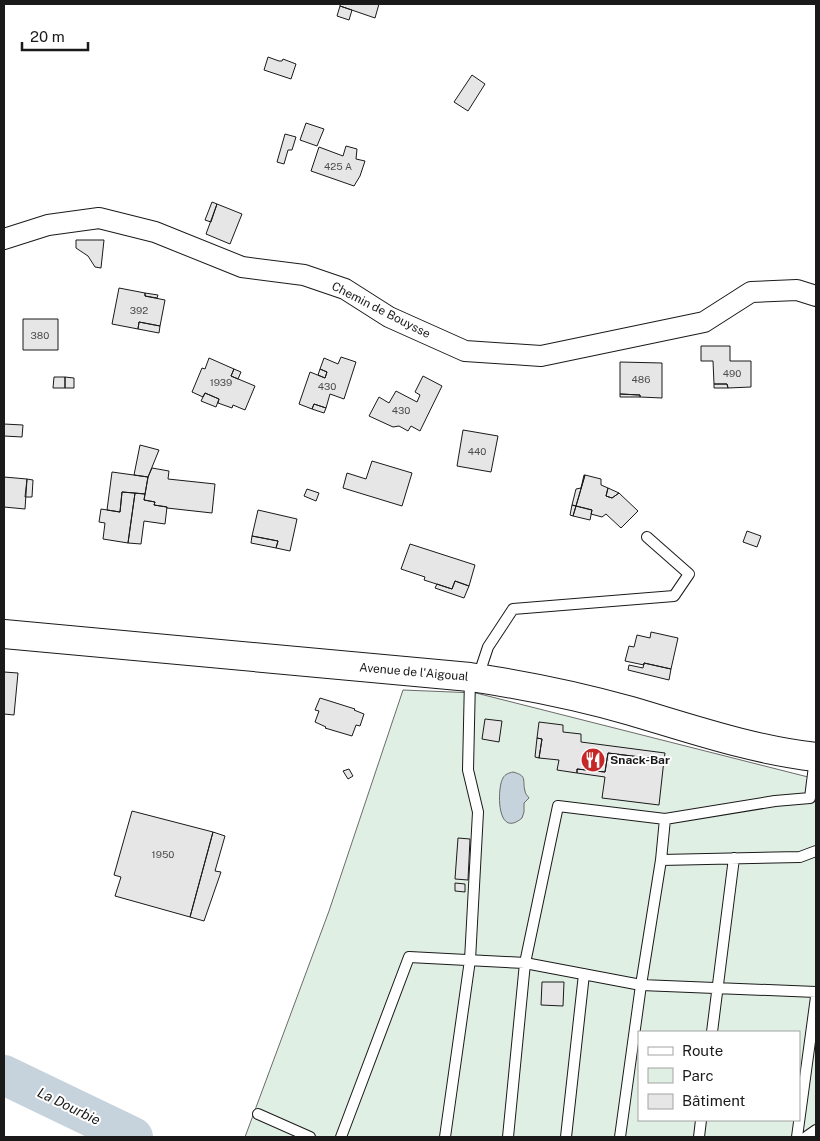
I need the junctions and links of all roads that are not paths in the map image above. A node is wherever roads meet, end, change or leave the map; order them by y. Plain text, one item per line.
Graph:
1 (4, 239) edge
2 (816, 296) edge
3 (647, 537) dead end
4 (4, 634) edge
5 (474, 677) junction
6 (816, 757) edge
7 (665, 819) junction
8 (816, 851) edge
9 (734, 858) junction
10 (661, 860) junction
11 (470, 960) junction
12 (525, 963) junction
13 (584, 974) junction
14 (641, 985) junction
15 (717, 988) junction
16 (816, 992) edge
17 (816, 997) edge
18 (712, 1031) edge
19 (258, 1114) dead end
20 (800, 1115) edge
21 (701, 1121) edge
22 (799, 1121) edge
23 (816, 1130) edge
24 (310, 1137) edge
25 (341, 1137) edge
26 (445, 1137) edge
27 (508, 1137) edge
28 (566, 1137) edge
29 (620, 1137) edge
30 (699, 1137) edge
31 (797, 1137) edge
32 (806, 1137) edge

1 - 2 street, Chemin de Bouysse
3 - 5 lane
4 - 5 main road, Avenue de l'Aigoual
5 - 6 main road, Avenue de l'Aigoual
5 - 11 lane
6 - 7 lane
7 - 10 lane
7 - 12 lane
8 - 9 lane
9 - 10 lane
9 - 15 lane
10 - 14 lane
11 - 12 lane
11 - 25 lane
11 - 26 lane
12 - 13 lane
12 - 27 lane
13 - 14 lane
13 - 28 lane
14 - 15 lane
14 - 29 lane
15 - 16 lane
15 - 18 lane
17 - 20 lane
19 - 24 lane
21 - 30 lane
22 - 31 lane
23 - 32 lane

